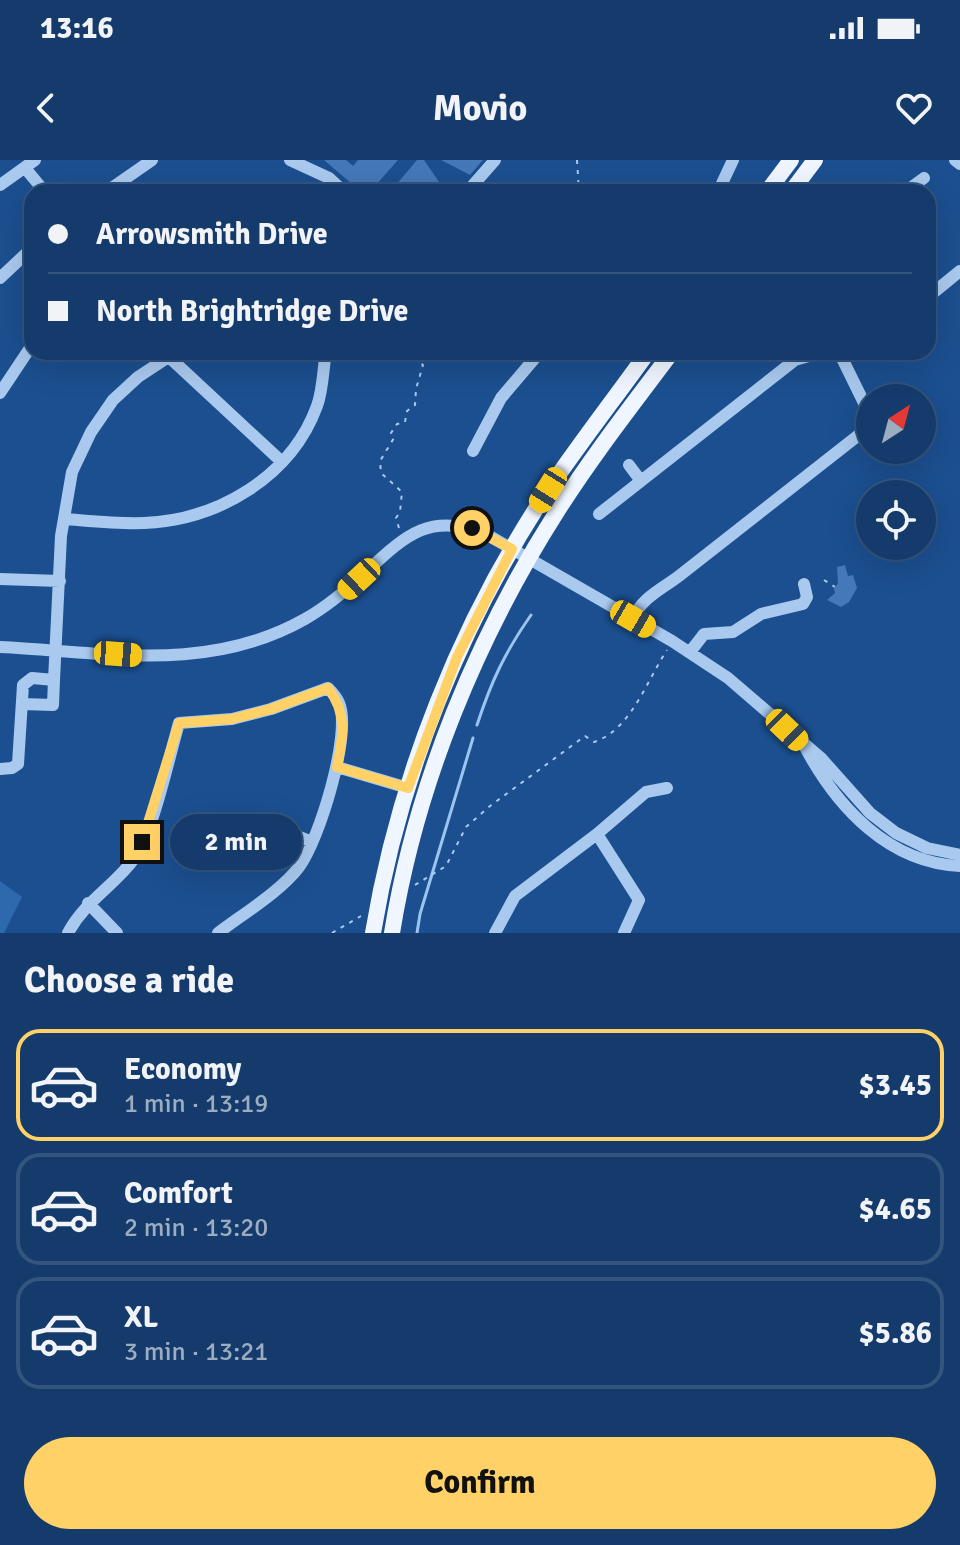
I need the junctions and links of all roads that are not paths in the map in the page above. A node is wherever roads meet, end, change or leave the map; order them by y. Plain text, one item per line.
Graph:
1 (152, 160) edge
2 (290, 160) edge
3 (495, 160) edge
4 (733, 160) edge
5 (791, 160) edge
6 (815, 160) edge
7 (955, 160) edge
8 (30, 164) edge
9 (960, 164) edge
10 (924, 178) dead end
11 (41, 184) edge
12 (118, 184) edge
13 (335, 184) edge
14 (474, 184) edge
15 (722, 184) edge
16 (773, 184) edge
17 (797, 184) edge
18 (916, 184) edge
19 (0, 185) edge
20 (24, 256) edge
21 (960, 271) edge
22 (0, 278) edge
23 (936, 290) edge
24 (24, 357) edge
25 (164, 360) edge
26 (177, 360) edge
27 (325, 360) edge
28 (533, 360) edge
29 (642, 360) edge
30 (666, 360) edge
31 (795, 360) edge
32 (843, 360) edge
33 (0, 393) edge
34 (473, 451) dead end
35 (282, 462) junction
36 (629, 465) dead end
37 (641, 481) junction
38 (173, 503) dead end
39 (599, 514) dead end
40 (176, 517) junction
41 (65, 519) junction
42 (512, 549) junction
43 (529, 559) junction
44 (0, 579) edge
45 (60, 581) junction
46 (804, 584) dead end
47 (633, 619) junction
48 (0, 647) edge
49 (57, 650) junction
50 (690, 652) junction
51 (54, 680) junction
52 (22, 704) junction
53 (804, 746) junction
54 (337, 767) junction
55 (0, 769) edge
56 (408, 788) junction
57 (667, 788) dead end
58 (273, 826) dead end
59 (597, 834) junction
60 (312, 842) junction
61 (960, 855) edge
62 (960, 866) edge
63 (88, 903) junction
64 (68, 933) edge
65 (117, 933) edge
66 (218, 933) edge
67 (373, 933) edge
68 (392, 933) edge
69 (495, 933) edge
70 (624, 933) edge

1 - 12 street
2 - 13 street
3 - 14 street
4 - 15 street
5 - 16 main road
6 - 17 main road
7 - 9 street
8 - 11 street
8 - 19 street
10 - 18 street
20 - 22 street
21 - 23 street
24 - 33 street
25 - 41 street
26 - 35 street
27 - 35 street
28 - 34 street
29 - 42 main road
30 - 43 main road
31 - 37 street
32 - 47 street
35 - 40 street
36 - 37 street
37 - 39 street
38 - 40 street
40 - 41 street
41 - 45 street
42 - 43 street
42 - 49 street
42 - 56 main road
43 - 47 street
43 - 68 main road
44 - 45 street
45 - 49 street
46 - 50 street
47 - 50 street
48 - 49 street
49 - 51 street
50 - 53 street
51 - 52 street
51 - 52 street
52 - 55 street
53 - 61 street
53 - 62 street
54 - 56 street
54 - 60 street
54 - 63 street
56 - 67 main road
57 - 59 street
58 - 60 street
59 - 69 street
59 - 70 street
60 - 66 street
63 - 64 street
63 - 65 street

